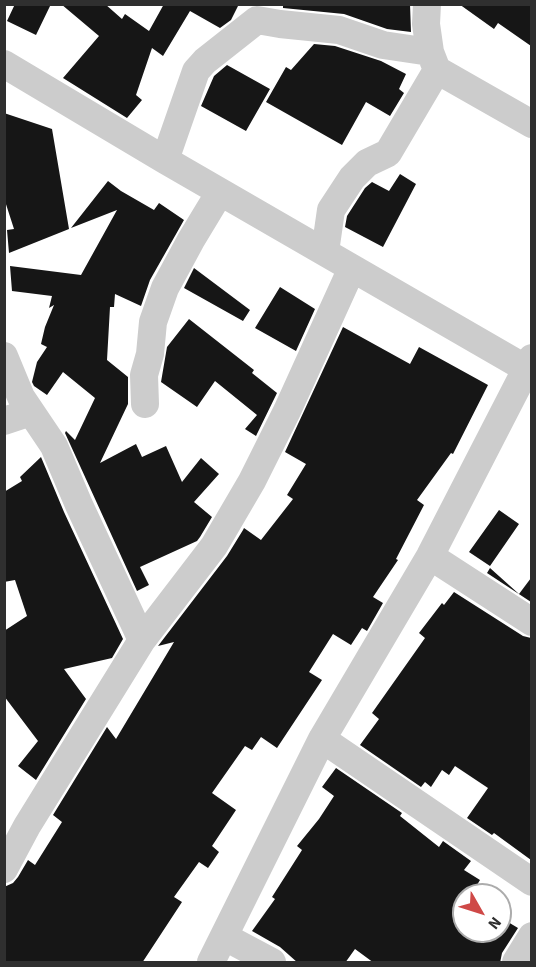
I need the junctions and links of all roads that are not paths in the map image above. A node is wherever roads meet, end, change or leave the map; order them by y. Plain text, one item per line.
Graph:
1 (427, 4) edge
2 (258, 10) edge
3 (433, 61) junction
4 (4, 64) edge
5 (531, 124) edge
6 (165, 160) junction
7 (220, 192) junction
8 (325, 252) junction
9 (352, 268) junction
10 (4, 357) edge
11 (530, 367) edge
12 (145, 404) dead end
13 (32, 412) junction
14 (4, 421) edge
15 (430, 556) junction
16 (531, 622) edge
17 (142, 640) junction
18 (322, 739) junction
19 (16, 828) edge
20 (4, 869) edge
21 (531, 882) edge
22 (531, 936) edge
23 (225, 937) junction
24 (212, 963) edge
25 (272, 963) edge
26 (516, 963) edge

1 - 3 street
2 - 3 street
2 - 6 street
3 - 5 street
3 - 8 street
4 - 6 street
6 - 7 street
7 - 8 street
7 - 12 street
8 - 9 street
9 - 11 street
9 - 17 street
10 - 13 street
11 - 15 street
13 - 14 street
13 - 17 street
15 - 16 street
15 - 18 street
17 - 19 street
18 - 21 street
18 - 23 street
19 - 20 street
22 - 26 street
23 - 24 street
23 - 25 street

